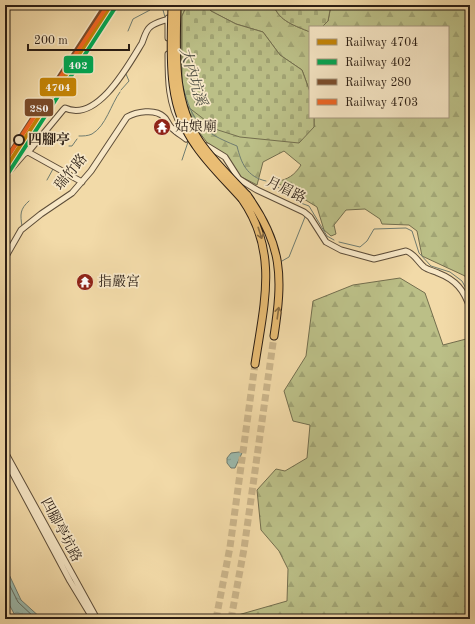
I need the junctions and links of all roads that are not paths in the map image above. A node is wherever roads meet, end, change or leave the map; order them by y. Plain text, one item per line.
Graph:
1 (11, 5) edge
2 (175, 5) edge
3 (5, 8) edge
4 (168, 19) junction
5 (208, 146) dead end
6 (28, 152) junction
7 (5, 176) edge
8 (82, 182) junction
9 (244, 197) junction
10 (5, 256) edge
11 (470, 308) edge
12 (274, 336) tunnel mouth
13 (255, 364) tunnel mouth
14 (5, 452) edge
15 (5, 459) edge
16 (93, 619) edge
17 (97, 619) edge

1 - 3 street
2 - 4 street
2 - 9 highway, bridge
4 - 6 street
4 - 8 street, 瑞竹路
5 - 11 street, 月眉路
6 - 7 street
6 - 8 street
8 - 10 street, 瑞竹路
12 -> 9 highway
9 -> 13 highway
14 - 17 street, 四腳亭坑路
15 - 16 street, 四腳亭坑路

